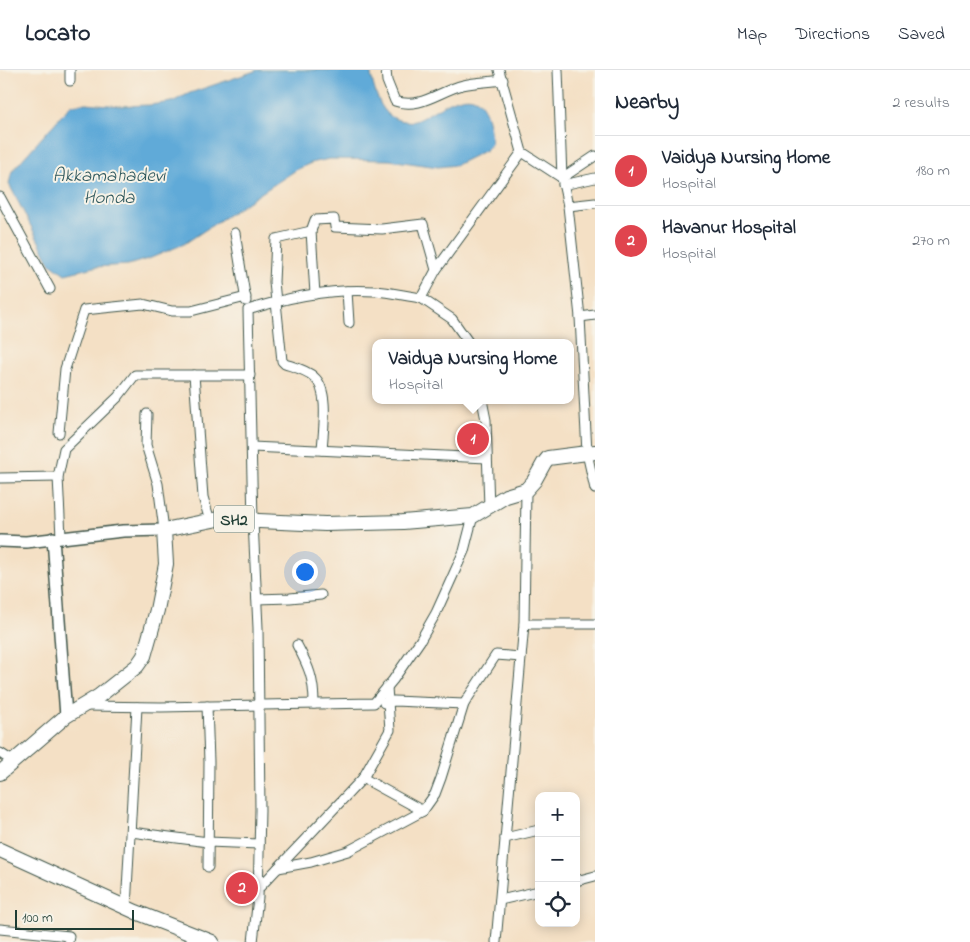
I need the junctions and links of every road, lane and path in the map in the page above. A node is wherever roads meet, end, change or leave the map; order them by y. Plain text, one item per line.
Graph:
1 (70, 70) edge
2 (386, 70) edge
3 (499, 70) edge
4 (558, 70) edge
5 (503, 80) junction
6 (70, 81) dead end
7 (522, 152) junction
8 (595, 156) edge
9 (595, 178) edge
10 (563, 182) junction
11 (0, 197) edge
12 (595, 203) edge
13 (568, 206) junction
14 (311, 231) junction
15 (235, 232) dead end
16 (436, 270) junction
17 (50, 289) dead end
18 (347, 291) junction
19 (315, 294) junction
20 (246, 297) junction
21 (421, 298) junction
22 (276, 301) junction
23 (248, 310) junction
24 (595, 315) edge
25 (580, 317) junction
26 (349, 323) dead end
27 (466, 339) edge
28 (194, 375) junction
29 (250, 375) junction
30 (483, 404) edge
31 (147, 414) dead end
32 (59, 433) dead end
33 (252, 447) junction
34 (322, 450) junction
35 (591, 453) edge
36 (487, 458) junction
37 (58, 477) junction
38 (0, 478) edge
39 (595, 489) edge
40 (526, 490) junction
41 (489, 507) junction
42 (473, 516) junction
43 (253, 520) junction
44 (210, 521) junction
45 (164, 530) junction
46 (57, 537) junction
47 (0, 541) edge
48 (321, 595) dead end
49 (257, 598) junction
50 (524, 624) junction
51 (595, 624) edge
52 (296, 645) dead end
53 (521, 657) junction
54 (387, 687) junction
55 (374, 703) junction
56 (388, 703) junction
57 (314, 704) junction
58 (464, 704) junction
59 (259, 705) junction
60 (83, 706) junction
61 (207, 706) junction
62 (137, 707) junction
63 (66, 716) junction
64 (0, 753) edge
65 (14, 762) junction
66 (0, 773) edge
67 (363, 778) junction
68 (423, 811) junction
69 (535, 831) edge
70 (131, 832) junction
71 (505, 838) junction
72 (208, 842) junction
73 (259, 844) junction
74 (0, 850) edge
75 (208, 867) dead end
76 (278, 868) junction
77 (595, 876) edge
78 (580, 880) edge
79 (258, 890) junction
80 (535, 892) edge
81 (500, 900) junction
82 (126, 908) junction
83 (0, 929) edge
84 (68, 942) edge
85 (212, 942) edge
86 (253, 942) edge
87 (496, 942) edge

1 - 6 street
2 - 5 street
3 - 5 street
4 - 10 street
5 - 7 street
7 - 10 street
7 - 16 street
8 - 10 street
9 - 10 street
10 - 13 street
11 - 17 street
12 - 13 street
13 - 25 street
14 - 16 street
14 - 19 street
14 - 22 street
15 - 20 street
16 - 21 street
18 - 19 street
18 - 21 street
18 - 26 street
19 - 22 street
20 - 23 street
20 - 32 street
21 - 27 street
22 - 23 street
22 - 34 street
23 - 29 street
24 - 25 street
25 - 35 street
28 - 29 street
28 - 37 street
28 - 44 street
29 - 33 street
30 - 36 street
31 - 45 street
33 - 34 street
33 - 43 street
34 - 36 street
35 - 39 street
35 - 40 main road
36 - 41 street
37 - 38 street
37 - 46 street
40 - 41 main road, SH2
40 - 50 street
41 - 42 main road, SH2
42 - 43 main road, SH2
42 - 54 street
43 - 44 main road, SH2
43 - 49 street
44 - 45 main road, SH2
45 - 46 street
45 - 60 main road
46 - 47 street
46 - 63 street
48 - 49 street
49 - 59 street
50 - 51 street
50 - 53 street
52 - 57 street
53 - 58 street
53 - 71 street
54 - 55 street
54 - 56 street
55 - 56 street
55 - 57 street
56 - 58 street
56 - 67 street
57 - 59 street
58 - 68 street
59 - 61 street
59 - 73 street
60 - 62 street
60 - 63 main road
61 - 62 street
61 - 72 street
62 - 70 street
63 - 65 main road
64 - 65 street
65 - 66 main road
67 - 68 street
67 - 76 street
68 - 76 street
69 - 71 street
70 - 72 street
70 - 82 street
71 - 81 street
72 - 73 street
72 - 75 street
73 - 79 street
74 - 82 main road
76 - 79 street
77 - 78 street
79 - 86 street
80 - 81 street
81 - 87 street
82 - 85 main road
83 - 84 street

